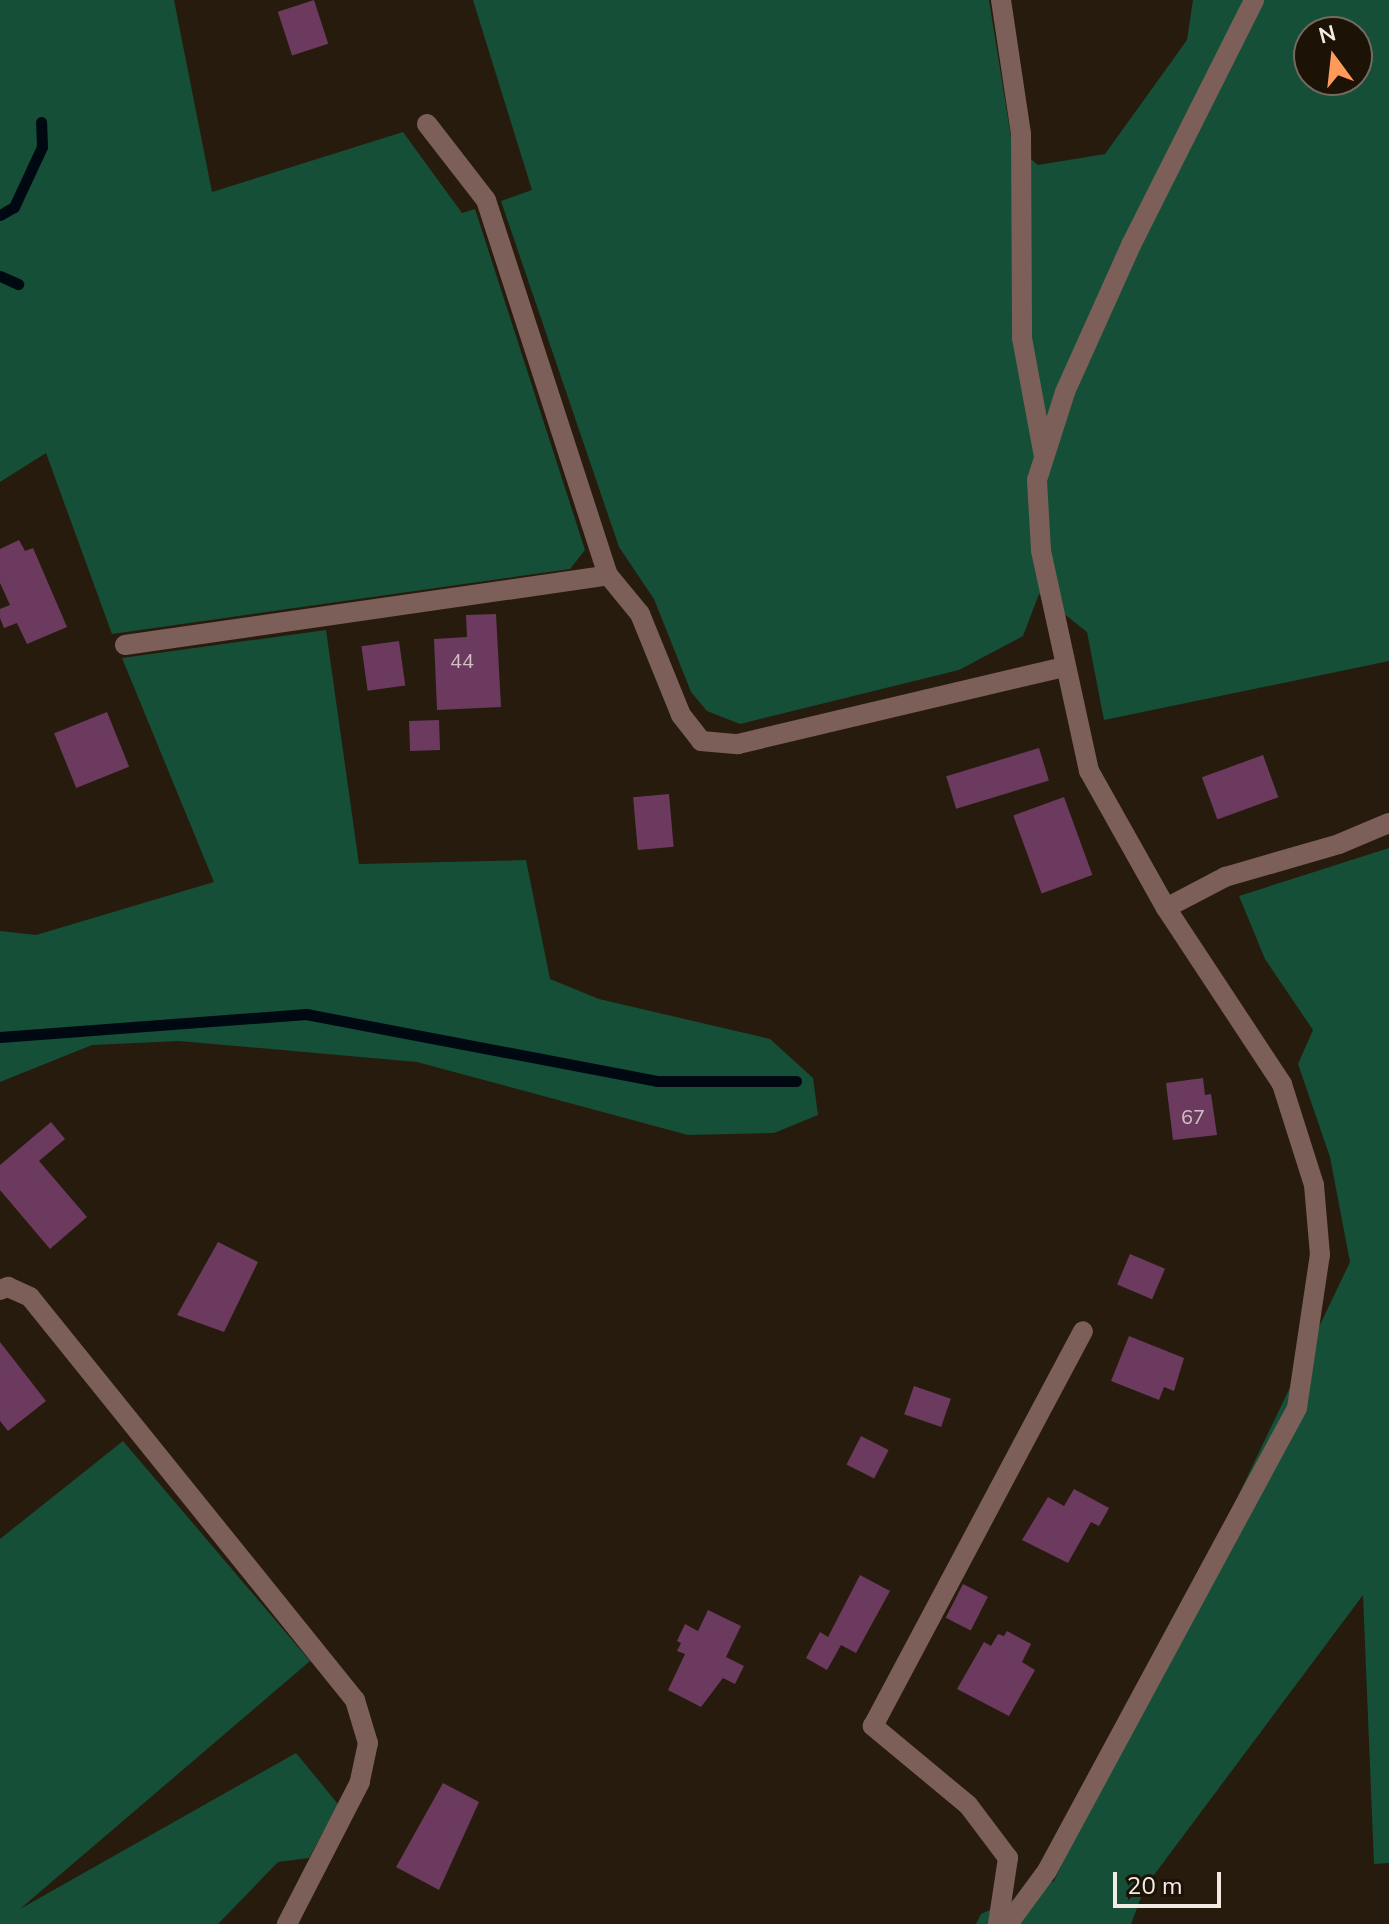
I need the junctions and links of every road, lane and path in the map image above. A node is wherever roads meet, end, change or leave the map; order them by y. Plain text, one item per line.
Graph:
1 (1001, 0) edge
2 (1254, 0) edge
3 (427, 124) dead end
4 (1044, 457) junction
5 (608, 575) junction
6 (125, 645) dead end
7 (1063, 667) junction
8 (1389, 823) edge
9 (1166, 908) junction
10 (0, 1290) edge
11 (1083, 1331) dead end
12 (287, 1924) edge
13 (998, 1924) edge
14 (1008, 1924) edge

1 - 4 street
2 - 4 street
3 - 5 street
4 - 7 street
5 - 6 street
5 - 7 street
7 - 9 street
8 - 9 street
9 - 14 street
10 - 12 street
11 - 13 street

